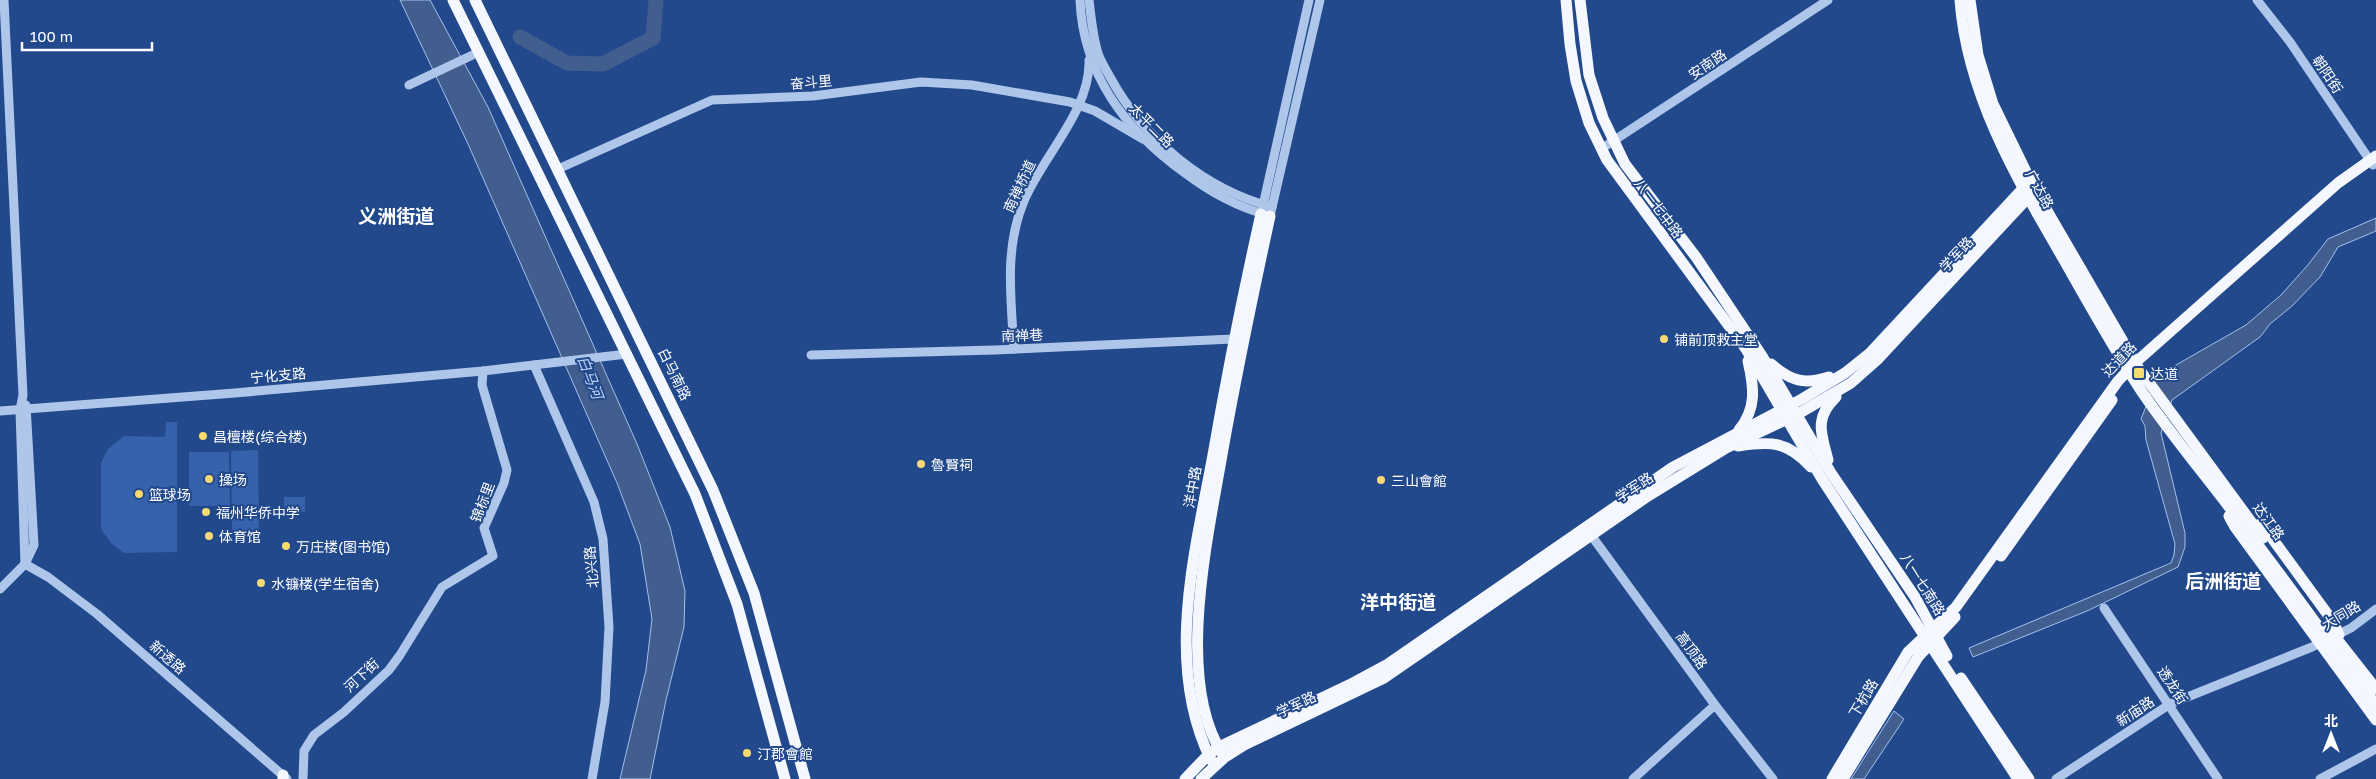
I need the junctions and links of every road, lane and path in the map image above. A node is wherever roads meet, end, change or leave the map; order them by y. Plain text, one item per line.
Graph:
1 (453, 0) edge
2 (475, 0) edge
3 (1080, 0) edge
4 (1089, 0) edge
5 (1309, 0) edge
6 (1320, 0) edge
7 (1566, 0) edge
8 (1580, 0) edge
9 (1828, 0) edge
10 (1960, 0) edge
11 (1970, 0) edge
12 (2258, 0) edge
13 (2, 1) edge
14 (1088, 50) junction
15 (479, 52) junction
16 (410, 85) dead end
17 (1079, 104) junction
18 (1143, 139) junction
19 (1614, 142) junction
20 (1601, 149) junction
21 (2374, 161) edge
22 (558, 170) junction
23 (2029, 190) junction
24 (1266, 210) junction
25 (1233, 339) junction
26 (1014, 349) junction
27 (1746, 349) junction
28 (627, 354) junction
29 (811, 355) dead end
30 (1762, 356) junction
31 (534, 365) junction
32 (2134, 369) junction
33 (483, 371) junction
34 (1848, 378) junction
35 (24, 410) junction
36 (0, 411) edge
37 (1790, 412) junction
38 (1736, 433) junction
39 (1726, 448) junction
40 (1827, 476) junction
41 (2219, 487) junction
42 (1591, 535) junction
43 (25, 564) junction
44 (442, 586) joint
45 (0, 589) edge
46 (2104, 608) dead end
47 (2376, 609) edge
48 (1930, 636) junction
49 (2330, 638) junction
50 (2376, 689) edge
51 (2170, 704) junction
52 (1715, 705) junction
53 (2376, 705) edge
54 (2376, 720) edge
55 (2376, 750) edge
56 (1222, 752) junction
57 (1211, 760) junction
58 (285, 778) edge
59 (303, 779) edge
60 (592, 779) edge
61 (785, 779) edge
62 (805, 779) edge
63 (1185, 779) edge
64 (1201, 779) edge
65 (1633, 779) edge
66 (1773, 779) edge
67 (1832, 779) edge
68 (1843, 779) edge
69 (2018, 779) edge
70 (2029, 779) edge
71 (2056, 779) edge
72 (2218, 779) edge
73 (2320, 779) edge

1 - 15 main road
2 - 22 main road, 白马南路
3 - 14 street, 太平二路
4 - 24 street, 太平二路
5 - 24 street
6 - 24 street
7 - 20 main road, 八一七中路
8 - 19 main road, 八一七中路
9 - 19 street, 安南路
10 - 23 main road, 广达路
11 - 23 main road, 广达路
12 - 21 street, 朝阳街
13 - 35 street
14 - 17 street, 南禅桥道
14 - 18 street, 太平二路
15 - 16 street
15 - 28 main road
17 - 18 street, 奋斗里
17 - 22 street, 奋斗里
17 - 26 street, 南禅桥道
18 - 24 street, 太平二路
19 - 20 street, 安南路
19 - 30 main road, 八一七中路
20 - 27 main road, 八一七中路
21 - 32 main road, 达道路
22 - 62 main road, 白马南路
23 - 32 main road, 广达路
23 - 34 main road, 学军路
24 - 25 main road, 洋中路
24 - 56 main road, 洋中路
25 - 26 street, 南禅巷
25 - 57 main road, 洋中路
26 - 29 street, 南禅巷
27 - 37 main road, 八一七中路
27 - 38 main road
28 - 31 street, 宁化支路
28 - 61 main road
30 - 34 main road
30 - 37 main road, 八一七中路
31 - 33 street, 宁化支路
31 - 60 street, 北兴路
32 - 41 main road, 达江路
32 - 41 main road, 达江路
32 - 48 main road, 达道路
33 - 35 street, 宁化支路
33 - 44 street, 锦标里
34 - 37 main road, 学军路
34 - 40 main road
35 - 36 street, 宁化支路
35 - 43 street
37 - 38 main road, 学军路
37 - 39 main road, 学军路
37 - 40 main road, 八一七南路
38 - 56 main road, 学军路
39 - 40 main road
39 - 42 main road, 学军路
40 - 48 main road, 八一七南路
41 - 49 main road, 达江路
41 - 49 main road
42 - 52 street, 高顶路
42 - 56 main road, 学军路
43 - 45 street
43 - 58 street, 新透路
44 - 59 street, 河下街
46 - 51 street, 透龙街
47 - 49 street, 大同路
48 - 67 main road, 下杭路
48 - 68 main road, 下杭路
48 - 69 main road, 八一七南路
48 - 70 main road, 八一七南路
49 - 50 main road, 达江路
49 - 51 street, 新庙路
49 - 53 main road, 达江路
49 - 54 main road
51 - 71 street, 新庙路
51 - 72 street, 透龙街
52 - 65 street
52 - 66 street, 高顶路
55 - 73 street
56 - 57 main road, 学军路
57 - 63 main road
57 - 64 main road

